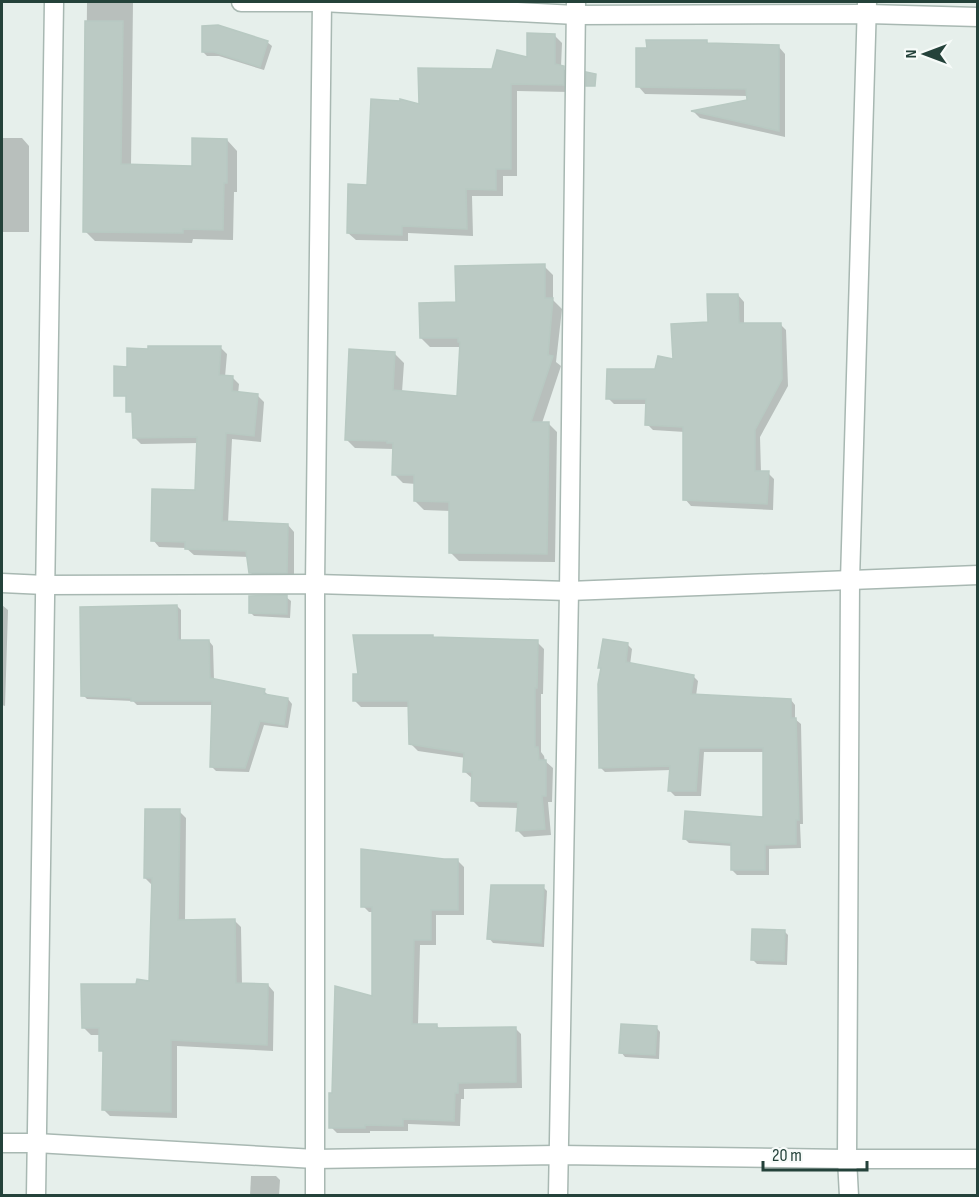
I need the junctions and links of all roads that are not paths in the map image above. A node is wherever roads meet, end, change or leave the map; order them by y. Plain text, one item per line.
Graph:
1 (54, 2) edge
2 (241, 2) edge
3 (322, 2) edge
4 (576, 8) edge
5 (868, 8) edge
6 (978, 17) edge
7 (978, 575) edge
8 (850, 580) junction
9 (2, 583) edge
10 (315, 584) junction
11 (45, 585) junction
12 (569, 591) junction
13 (2, 1143) edge
14 (36, 1143) junction
15 (558, 1155) junction
16 (315, 1159) junction
17 (847, 1159) junction
18 (978, 1159) edge
19 (36, 1196) edge
20 (315, 1196) edge
21 (558, 1196) edge
22 (849, 1196) edge

1 - 11 street
2 - 3 street
3 - 4 street
3 - 10 street
4 - 5 street
4 - 12 street
5 - 6 street
5 - 8 street
7 - 8 street
8 - 12 street
8 - 17 street
9 - 11 street
10 - 11 street
10 - 12 street
10 - 16 street
11 - 14 street
12 - 15 street
13 - 14 street
14 - 16 street
14 - 19 street
15 - 16 street
15 - 17 street
15 - 21 street
16 - 20 street
17 - 18 street
17 - 22 street

